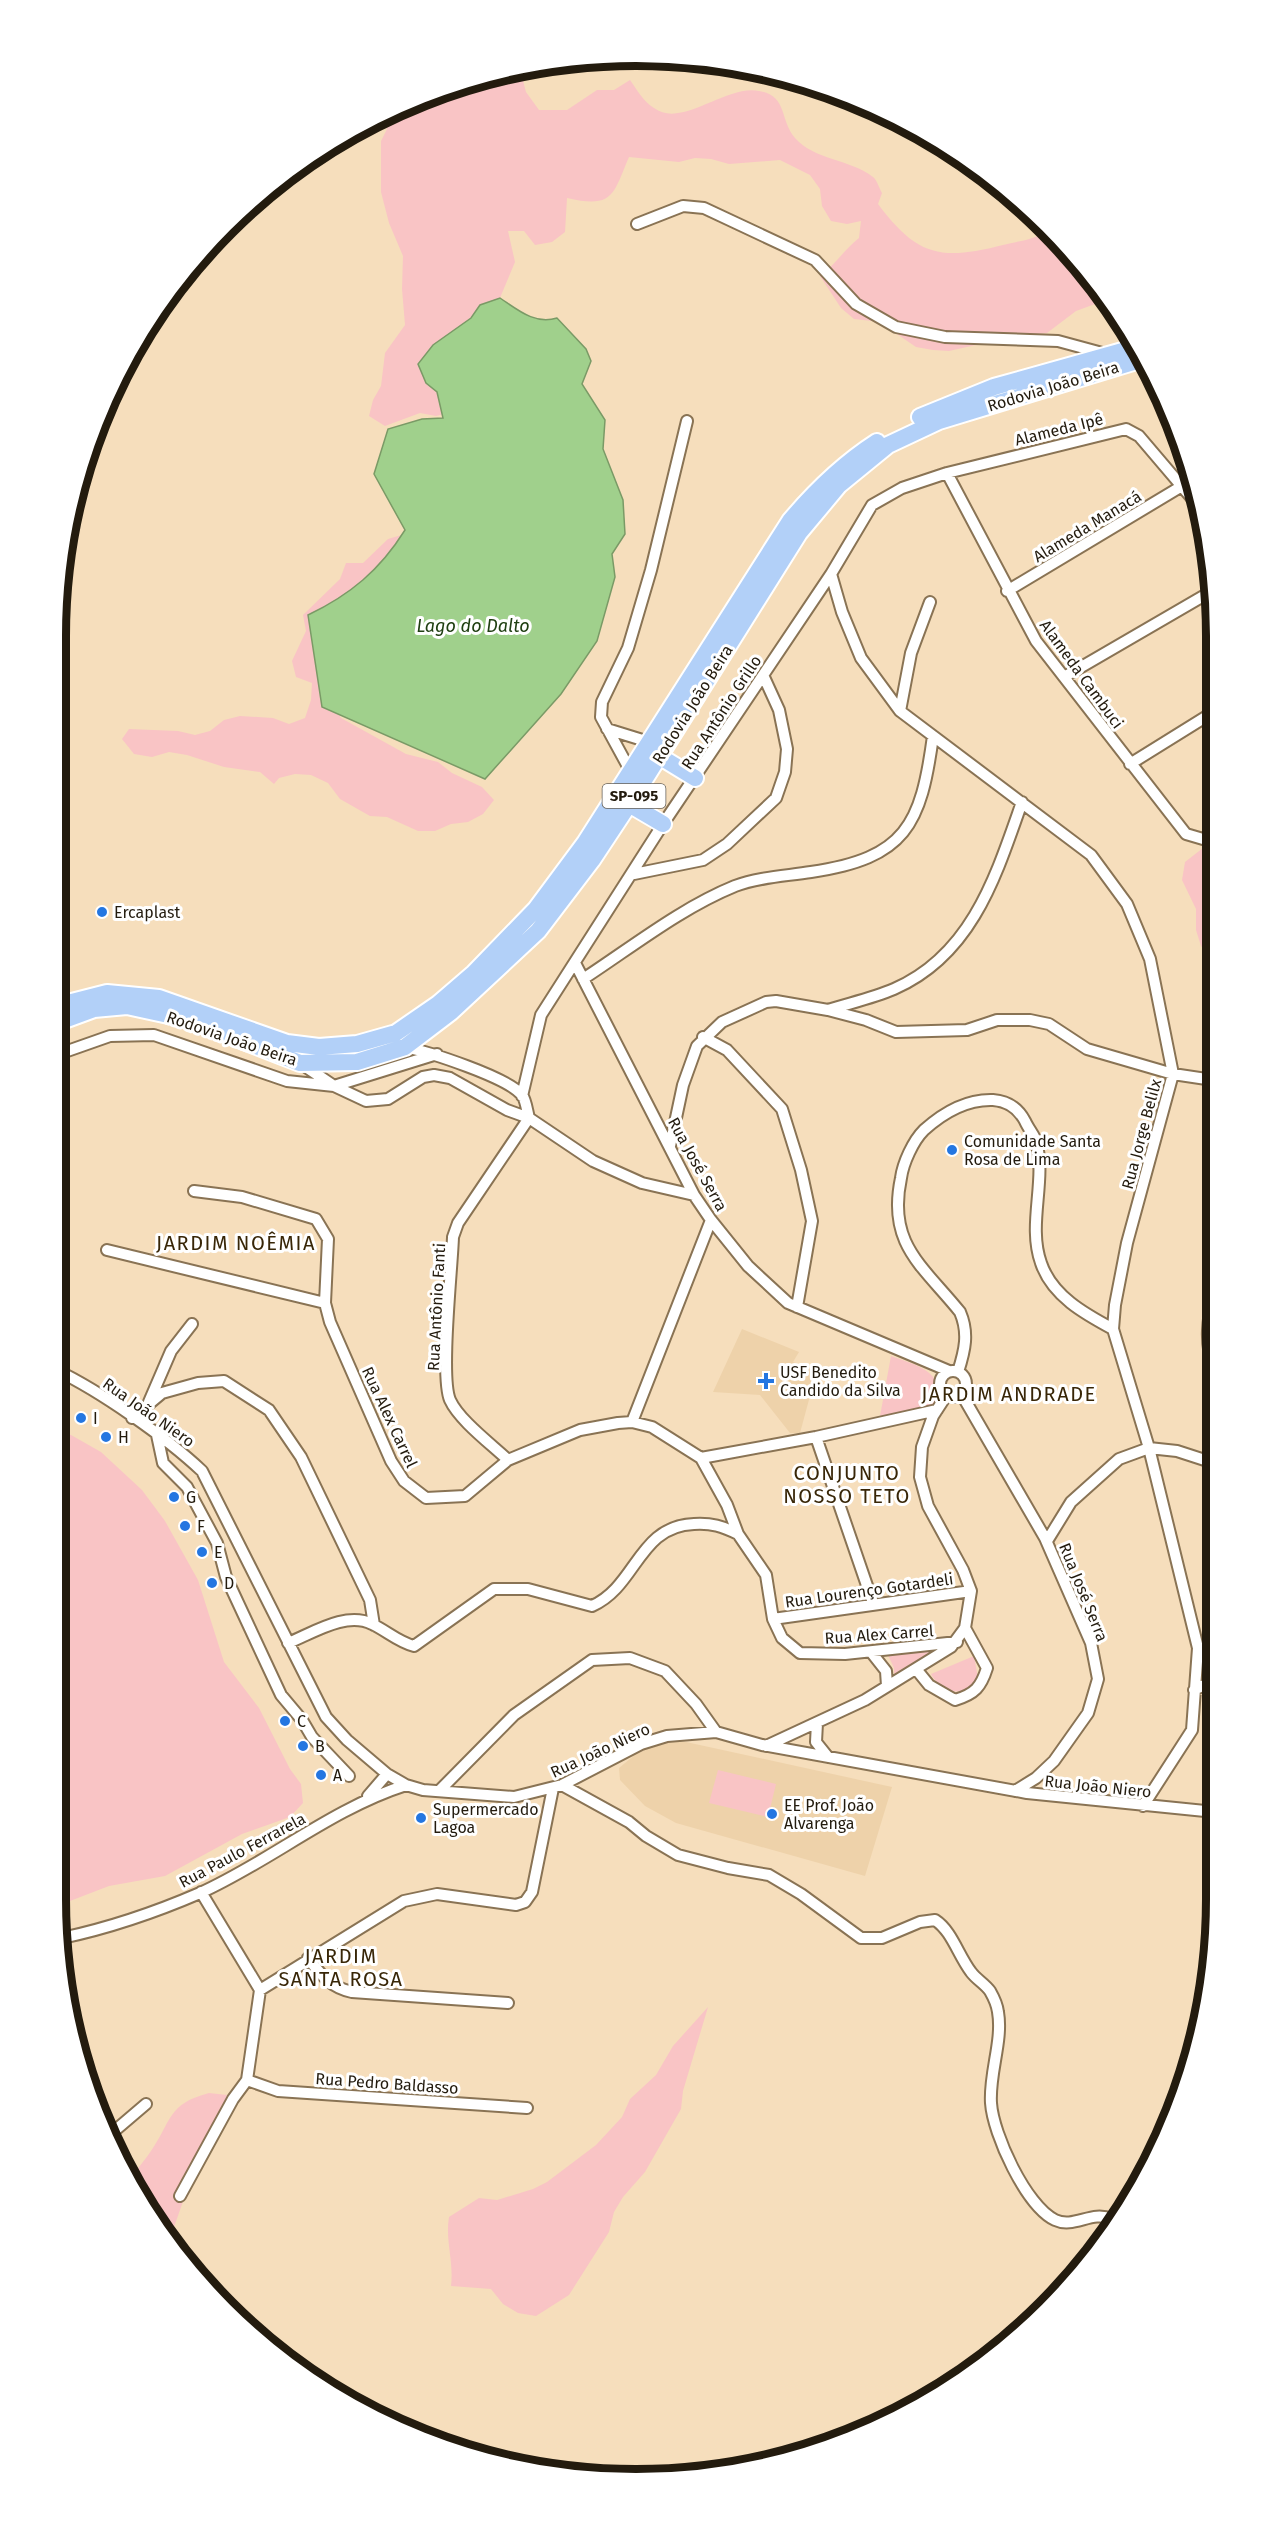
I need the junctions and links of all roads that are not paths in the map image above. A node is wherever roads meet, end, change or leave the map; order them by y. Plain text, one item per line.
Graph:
1 (636, 224) dead end
2 (1129, 349) edge
3 (1109, 355) junction
4 (1136, 362) edge
5 (687, 420) dead end
6 (946, 473) junction
7 (1182, 486) junction
8 (902, 488) joint
9 (1188, 494) edge
10 (831, 574) junction
11 (1007, 591) junction
12 (1205, 595) edge
13 (930, 602) dead end
14 (762, 675) junction
15 (1064, 678) junction
16 (900, 711) junction
17 (1206, 717) edge
18 (607, 729) junction
19 (933, 736) junction
20 (649, 742) junction
21 (659, 756) junction
22 (1130, 764) junction
23 (631, 772) junction
24 (695, 778) junction
25 (1022, 802) junction
26 (629, 804) junction
27 (663, 824) junction
28 (1206, 836) edge
29 (634, 874) junction
30 (575, 963) junction
31 (583, 979) junction
32 (66, 1003) edge
33 (828, 1010) junction
34 (66, 1019) edge
35 (703, 1037) junction
36 (405, 1047) junction
37 (66, 1051) edge
38 (437, 1054) junction
39 (300, 1063) junction
40 (1173, 1074) junction
41 (1206, 1079) edge
42 (334, 1086) junction
43 (522, 1095) junction
44 (529, 1118) junction
45 (670, 1146) junction
46 (194, 1191) dead end
47 (694, 1195) junction
48 (711, 1220) junction
49 (107, 1250) dead end
50 (325, 1303) junction
51 (797, 1307) junction
52 (192, 1324) dead end
53 (1113, 1329) junction
54 (954, 1372) junction
55 (66, 1375) edge
56 (962, 1395) junction
57 (946, 1396) junction
58 (148, 1405) junction
59 (937, 1410) junction
60 (132, 1418) junction
61 (632, 1422) junction
62 (157, 1435) junction
63 (816, 1437) junction
64 (1149, 1448) junction
65 (701, 1458) junction
66 (508, 1460) junction
67 (1206, 1460) edge
68 (738, 1534) junction
69 (1047, 1541) junction
70 (970, 1591) junction
71 (873, 1603) junction
72 (773, 1619) junction
73 (374, 1625) junction
74 (965, 1628) junction
75 (957, 1642) junction
76 (288, 1643) junction
77 (1198, 1648) junction
78 (871, 1652) junction
79 (1206, 1656) edge
80 (916, 1668) junction
81 (1206, 1684) edge
82 (887, 1686) junction
83 (1194, 1690) junction
84 (817, 1723) junction
85 (716, 1732) junction
86 (766, 1746) junction
87 (828, 1757) junction
88 (387, 1774) junction
89 (349, 1776) dead end
90 (406, 1785) junction
91 (557, 1787) junction
92 (439, 1791) junction
93 (1015, 1791) junction
94 (364, 1800) junction
95 (1143, 1806) junction
96 (1206, 1811) edge
97 (201, 1892) junction
98 (67, 1937) edge
99 (308, 1958) junction
100 (260, 1990) junction
101 (508, 2003) dead end
102 (247, 2080) junction
103 (146, 2104) dead end
104 (527, 2108) dead end
105 (115, 2130) edge
106 (180, 2196) dead end
107 (1108, 2218) edge

1 - 3 street
2 - 3 main road, Rodovia João Beira / SP-095
3 - 20 main road, Rodovia João Beira / SP-095
4 - 21 main road, Rodovia João Beira / SP-095
5 - 18 street
6 - 7 street, Alameda Ipê
6 - 8 street, Alameda Ipê
6 - 11 street, Alameda Cambuci
7 - 9 street, Alameda Ipê
7 - 11 street, Alameda Manacá
8 - 10 street, Rua Antônio Grillo
10 - 14 street, Rua Antônio Grillo
10 - 16 street, Rua Jorge Belilx
11 - 15 street, Alameda Cambuci
12 - 15 street
13 - 16 street
14 - 24 street, Rua Antônio Grillo
14 - 29 street
15 - 22 street, Alameda Cambuci
16 - 19 street, Rua Jorge Belilx
17 - 22 street
18 - 20 street
18 - 23 street
19 - 25 street, Rua Jorge Belilx
19 - 31 street
20 - 23 main road, Rodovia João Beira / SP-095
21 - 24 main road
21 - 26 main road, Rodovia João Beira / SP-095
22 - 28 street, Alameda Cambuci
23 - 32 main road, Rodovia João Beira / SP-095
24 - 27 street, Rua Antônio Grillo
25 - 33 street
25 - 40 street, Rua Jorge Belilx
26 - 27 main road
26 - 36 main road, Rodovia João Beira / SP-095
27 - 29 street, Rua Antônio Grillo
29 - 30 street, Rua Antônio Grillo
30 - 31 street, Rua José Serra
30 - 43 street, Rua Antônio Grillo
31 - 45 street, Rua José Serra
33 - 35 street
33 - 40 street
34 - 39 main road, Rodovia João Beira / SP-095
35 - 45 street
35 - 51 street
36 - 38 street
36 - 39 main road, Rodovia João Beira / SP-095
37 - 42 street
38 - 42 street
38 - 43 street
39 - 42 street
40 - 41 street
40 - 53 street, Rua Jorge Belilx
42 - 44 street
43 - 44 street
44 - 47 street
44 - 66 street, Rua Antônio Fanti
45 - 47 street, Rua José Serra
46 - 50 street
47 - 48 street, Rua José Serra
48 - 51 street, Rua José Serra
48 - 61 street
49 - 50 street
50 - 66 street, Rua Alex Carrel
51 - 54 street, Rua José Serra
52 - 58 street
53 - 54 street
53 - 64 street, Rua Jorge Belilx
54 - 56 street
54 - 57 street
55 - 60 street, Rua João Niero
56 - 57 street
56 - 69 street, Rua José Serra
57 - 59 street
58 - 60 street
58 - 73 street
59 - 63 street
59 - 70 street
60 - 62 street, Rua João Niero
61 - 65 street, Rua Alex Carrel
61 - 66 street, Rua Alex Carrel
62 - 76 street, Rua João Niero
62 - 89 street
63 - 65 street
63 - 71 street
64 - 67 street
64 - 69 street
64 - 77 street, Rua Jorge Belilx
65 - 68 street, Rua Alex Carrel
68 - 72 street, Rua Alex Carrel
68 - 73 street
69 - 93 street, Rua José Serra
70 - 71 street, Rua Lourenço Gotardeli
70 - 74 street
71 - 72 street, Rua Lourenço Gotardeli
72 - 78 street, Rua Alex Carrel
73 - 76 street
74 - 75 street
74 - 80 street
75 - 78 street, Rua Alex Carrel
75 - 80 street
76 - 88 street, Rua João Niero
77 - 79 street
77 - 83 street, Rua Jorge Belilx
78 - 82 street
80 - 82 street
81 - 83 street
82 - 84 street
83 - 95 street, Rua Jorge Belilx
84 - 86 street
84 - 87 street
85 - 86 street, Rua João Niero
85 - 91 street, Rua João Niero
85 - 92 street
86 - 87 street, Rua João Niero
87 - 93 street, Rua João Niero
88 - 90 street, Rua João Niero
88 - 94 street, Rua Paulo Ferrarela
90 - 92 street, Rua João Niero
90 - 94 street, Rua Paulo Ferrarela
91 - 92 street, Rua João Niero
91 - 99 street
91 - 107 street
93 - 95 street, Rua João Niero
94 - 97 street, Rua Paulo Ferrarela
95 - 96 street, Rua João Niero
97 - 98 street, Rua Paulo Ferrarela
97 - 100 street
99 - 100 street
99 - 101 street
100 - 102 street
102 - 104 street, Rua Pedro Baldasso
102 - 106 street
103 - 105 street

